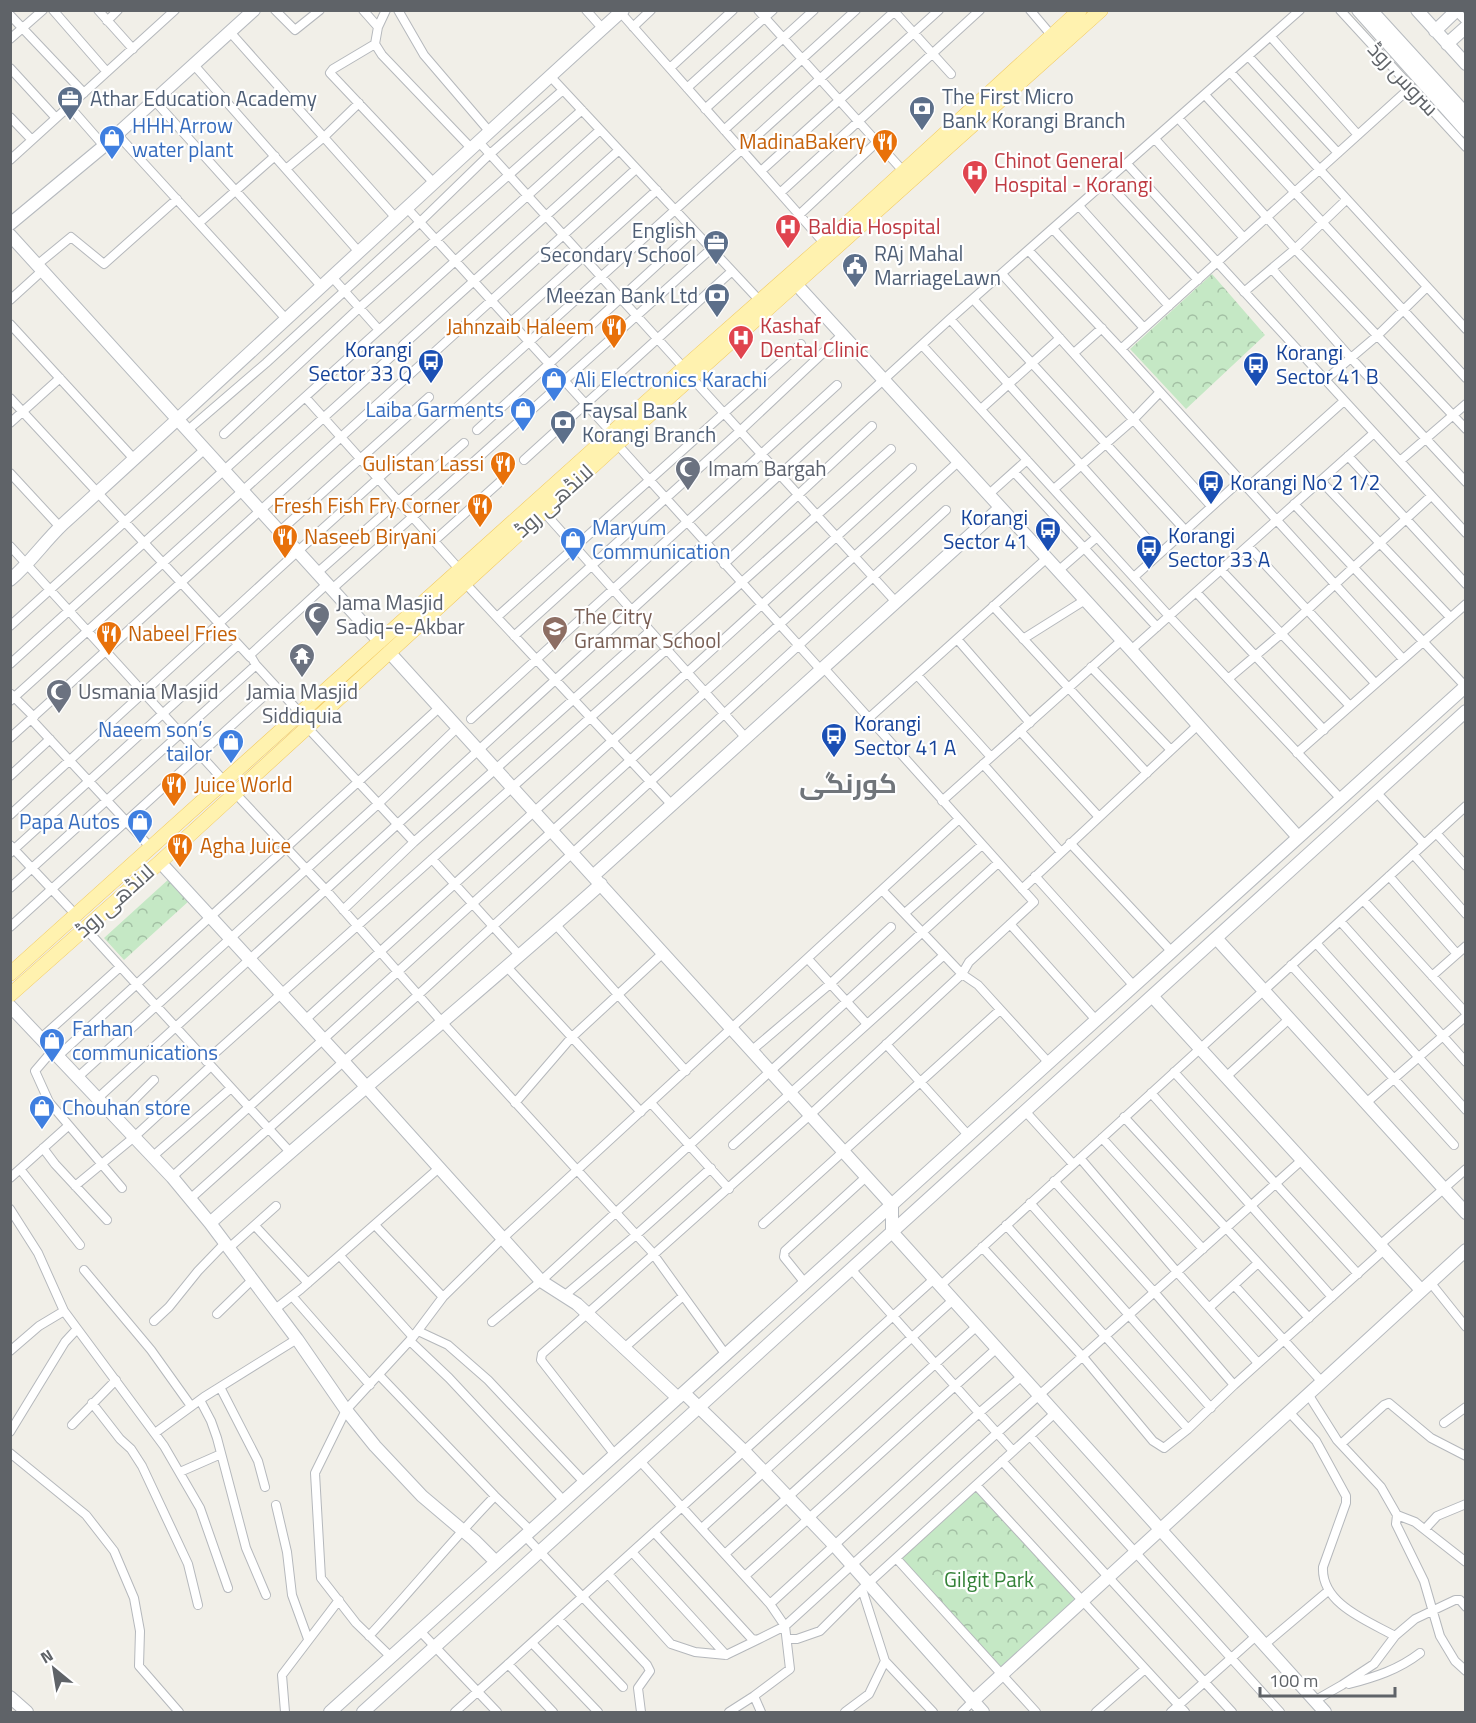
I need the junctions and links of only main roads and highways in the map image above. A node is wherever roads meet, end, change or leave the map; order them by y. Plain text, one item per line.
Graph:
1 (1080, 10) edge
2 (1101, 10) edge
3 (688, 372) junction
4 (614, 438) junction
5 (463, 576) junction
6 (385, 647) junction
7 (10, 974) edge
8 (10, 995) edge

1 - 3 main road, لانڈھی روڈ
2 - 3 main road, لانڈھی روڈ
3 - 4 main road, لانڈھی روڈ
4 - 5 main road, لانڈھی روڈ
4 - 5 main road, لانڈھی روڈ
5 - 6 main road, لانڈھی روڈ
6 - 7 main road, لانڈھی روڈ
6 - 8 main road, لانڈھی روڈ

